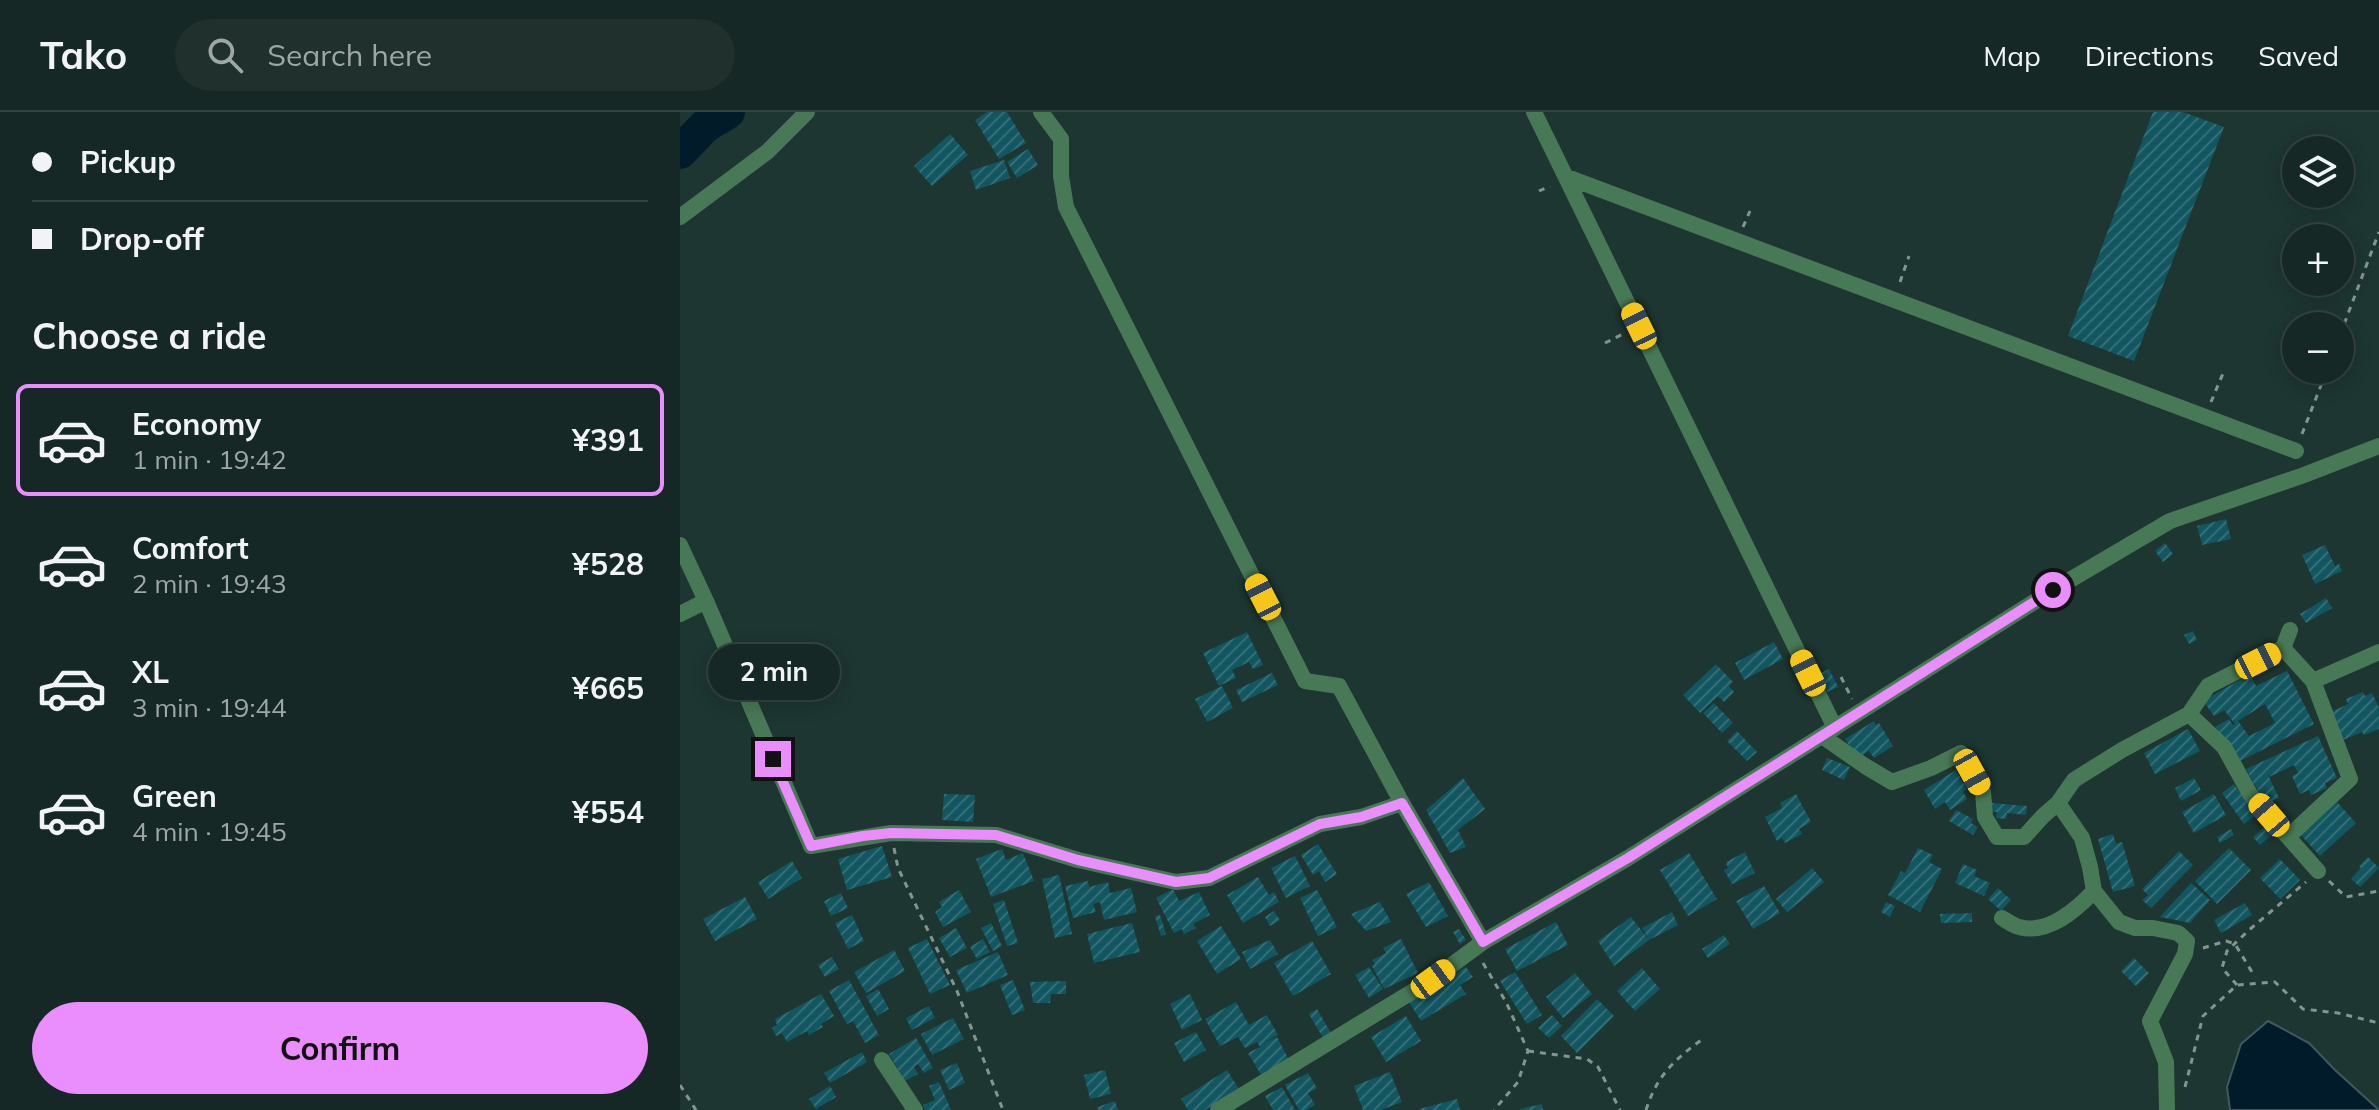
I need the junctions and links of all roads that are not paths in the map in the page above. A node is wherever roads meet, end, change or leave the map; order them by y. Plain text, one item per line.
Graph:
1 (807, 112) edge
2 (1041, 112) edge
3 (1534, 112) edge
4 (1567, 177) junction
5 (680, 217) edge
6 (2379, 446) edge
7 (2296, 451) road end
8 (680, 545) edge
9 (706, 601) junction
10 (680, 614) edge
11 (2290, 630) dead end
12 (2283, 648) junction
13 (2379, 652) edge
14 (2313, 681) junction
15 (2189, 714) junction
16 (1829, 732) junction
17 (1402, 803) junction
18 (2058, 803) junction
19 (2288, 837) junction
20 (2318, 871) road end
21 (2094, 891) junction
22 (2002, 918) dead end
23 (1479, 946) junction
24 (882, 1060) dead end
25 (915, 1110) edge
26 (1218, 1110) edge
27 (2167, 1110) edge

1 - 5 street
2 - 17 street
3 - 4 street
4 - 7 street
4 - 16 street
6 - 16 street
8 - 9 street
9 - 10 street
9 - 17 street
11 - 12 street
12 - 14 street
12 - 15 street
13 - 14 street
14 - 19 street
15 - 18 street
15 - 19 street
16 - 18 street
16 - 23 street
17 - 23 street
18 - 21 street
19 - 20 street
21 - 22 street
21 - 27 street
23 - 26 street
24 - 25 street

